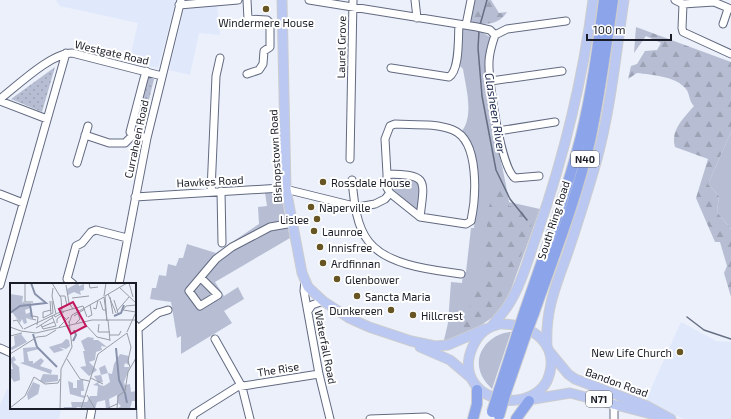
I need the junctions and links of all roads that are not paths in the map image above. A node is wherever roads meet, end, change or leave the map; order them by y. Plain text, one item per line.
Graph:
1 (238, 0) edge
2 (247, 0) edge
3 (282, 0) edge
4 (309, 0) edge
5 (414, 0) edge
6 (471, 0) edge
7 (592, 0) edge
8 (604, 0) edge
9 (613, 0) edge
10 (624, 0) edge
11 (675, 0) edge
12 (180, 2) edge
13 (353, 3) edge
14 (683, 4) junction
15 (730, 9) edge
16 (417, 18) junction
17 (566, 21) dead end
18 (723, 24) dead end
19 (463, 25) junction
20 (495, 35) junction
21 (66, 54) junction
22 (731, 54) edge
23 (220, 58) dead end
24 (390, 68) dead end
25 (146, 71) junction
26 (562, 71) dead end
27 (247, 74) dead end
28 (162, 76) junction
29 (491, 81) junction
30 (0, 100) edge
31 (47, 119) junction
32 (555, 122) dead end
33 (88, 126) dead end
34 (498, 131) junction
35 (85, 135) junction
36 (133, 135) junction
37 (147, 138) junction
38 (350, 159) dead end
39 (78, 163) dead end
40 (387, 174) junction
41 (539, 176) dead end
42 (352, 180) dead end
43 (286, 189) junction
44 (211, 191) junction
45 (221, 191) junction
46 (390, 193) junction
47 (0, 194) edge
48 (135, 197) junction
49 (23, 203) junction
50 (354, 206) junction
51 (420, 216) junction
52 (292, 223) junction
53 (127, 238) junction
54 (222, 243) dead end
55 (461, 274) dead end
56 (201, 278) dead end
57 (305, 280) junction
58 (71, 283) edge
59 (120, 283) edge
60 (0, 285) edge
61 (323, 301) junction
62 (168, 310) dead end
63 (308, 311) junction
64 (530, 311) junction
65 (137, 327) edge
66 (488, 327) junction
67 (214, 339) dead end
68 (411, 341) junction
69 (0, 348) edge
70 (547, 348) junction
71 (10, 353) edge
72 (319, 374) junction
73 (470, 378) junction
74 (242, 387) junction
75 (477, 390) junction
76 (531, 400) junction
77 (616, 406) junction
78 (92, 409) edge
79 (494, 417) edge
80 (668, 418) edge
81 (90, 419) edge
82 (141, 419) edge
83 (192, 419) edge
84 (250, 419) edge
85 (330, 419) edge
86 (370, 419) edge
87 (430, 419) edge
88 (473, 419) edge
89 (516, 419) edge
90 (614, 419) edge

1 - 12 street
2 - 27 street
3 - 43 main road, Bishopstown Road
4 - 13 street
5 - 16 street
6 - 19 street
7 - 66 main road, N40
8 - 64 highway, South Ring Road / N40
9 - 64 highway, South Ring Road / N40
10 - 70 main road, N40
11 - 14 street
12 - 28 street, Curraheen Road
13 - 16 street
13 - 38 street, Laurel Grove
14 - 15 street
14 - 22 street
15 - 18 street
16 - 19 street
17 - 20 street
19 - 20 street
19 - 24 street
20 - 29 street
21 - 25 street, Westgate Road
21 - 30 street, Westgate Road
21 - 31 street
23 - 44 street
25 - 28 street, Westgate Road
25 - 36 street
26 - 29 street
28 - 37 street, Curraheen Road
29 - 34 street
30 - 31 street
31 - 49 street
32 - 34 street
33 - 35 street
34 - 41 street
35 - 36 street
35 - 39 street
36 - 37 street
37 - 48 street, Curraheen Road
40 - 46 street
40 - 51 street
40 - 51 street
42 - 50 street
43 - 45 street, Hawkes Road
43 - 50 street, Hawkes Road
43 - 52 main road, Bishopstown Road
44 - 45 street, Hawkes Road
44 - 48 street, Hawkes Road
45 - 54 street
46 - 50 street, Hawkes Road
46 - 51 street
47 - 49 street
48 - 53 street, Curraheen Road
49 - 60 street
50 - 55 street
52 - 56 street
52 - 57 main road, Bishopstown Road
53 - 58 street
53 - 59 street, Curraheen Road
57 - 61 main road, Bishopstown Road
57 - 63 street, Waterfall Road
61 - 63 street
61 - 68 main road, Bishopstown Road
62 - 65 street
63 - 72 street, Waterfall Road
64 - 79 highway, South Ring Road / N40, bridge
65 - 82 street
66 - 68 main road, Bishopstown Road
66 - 70 main road, N71
66 - 73 main road, N71
67 - 74 street
68 - 73 main road, Bishopstown Road
69 - 71 street
70 - 76 main road
70 - 80 main road, Bandon Road / N71
72 - 74 street, The Rise
72 - 85 street, Waterfall Road
73 - 75 main road, N71
74 - 83 street, The Rise
74 - 84 street
75 - 76 main road, N71
75 - 88 highway
76 - 77 main road, Bandon Road / N71
76 - 89 highway
77 - 80 main road, Bandon Road / N71
77 - 90 street
78 - 81 street
86 - 87 street

